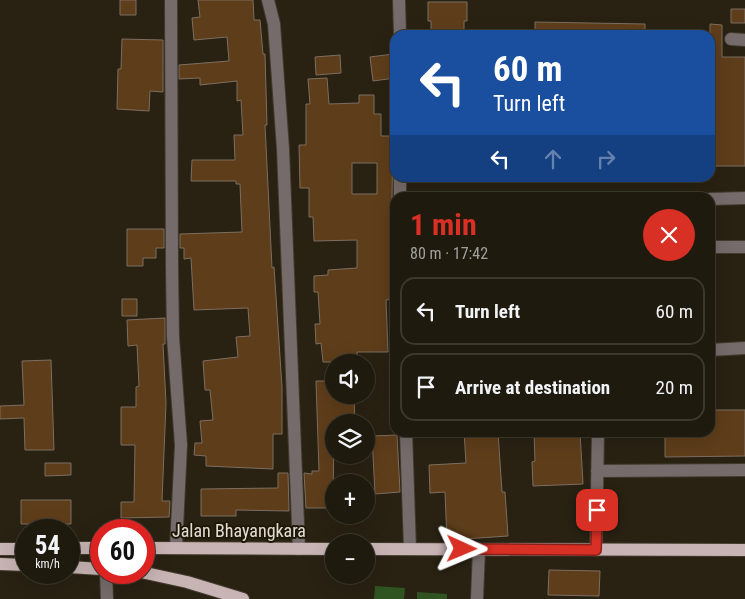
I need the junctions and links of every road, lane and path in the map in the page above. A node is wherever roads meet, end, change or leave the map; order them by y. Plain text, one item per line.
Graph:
1 (171, 0) edge
2 (268, 0) edge
3 (399, 0) edge
4 (400, 30) edge
5 (731, 39) dead end
6 (745, 40) edge
7 (745, 198) edge
8 (715, 199) edge
9 (715, 247) edge
10 (745, 247) edge
11 (745, 348) edge
12 (715, 350) edge
13 (406, 437) edge
14 (598, 437) edge
15 (745, 470) edge
16 (597, 471) junction
17 (155, 548) edge
18 (176, 548) junction
19 (0, 549) edge
20 (15, 549) edge
21 (299, 549) junction
22 (325, 549) edge
23 (375, 549) edge
24 (410, 549) junction
25 (479, 550) junction
26 (596, 550) junction
27 (745, 550) edge
28 (0, 564) edge
29 (15, 565) edge
30 (155, 575) edge
31 (106, 584) edge
32 (107, 599) edge
33 (243, 599) edge
34 (477, 599) edge

1 - 18 street
2 - 21 street
3 - 4 street
5 - 6 street
7 - 8 street
9 - 10 street
11 - 12 street
13 - 24 street
14 - 16 street
15 - 16 street
16 - 26 street
17 - 18 main road, Jalan Bhayangkara
18 - 21 main road, Jalan Bhayangkara
19 - 20 main road
21 - 22 main road, Jalan Bhayangkara
23 - 24 main road
24 - 25 main road
25 - 26 main road
25 - 34 street
26 - 27 main road
28 - 29 main road
30 - 33 main road
31 - 32 street

